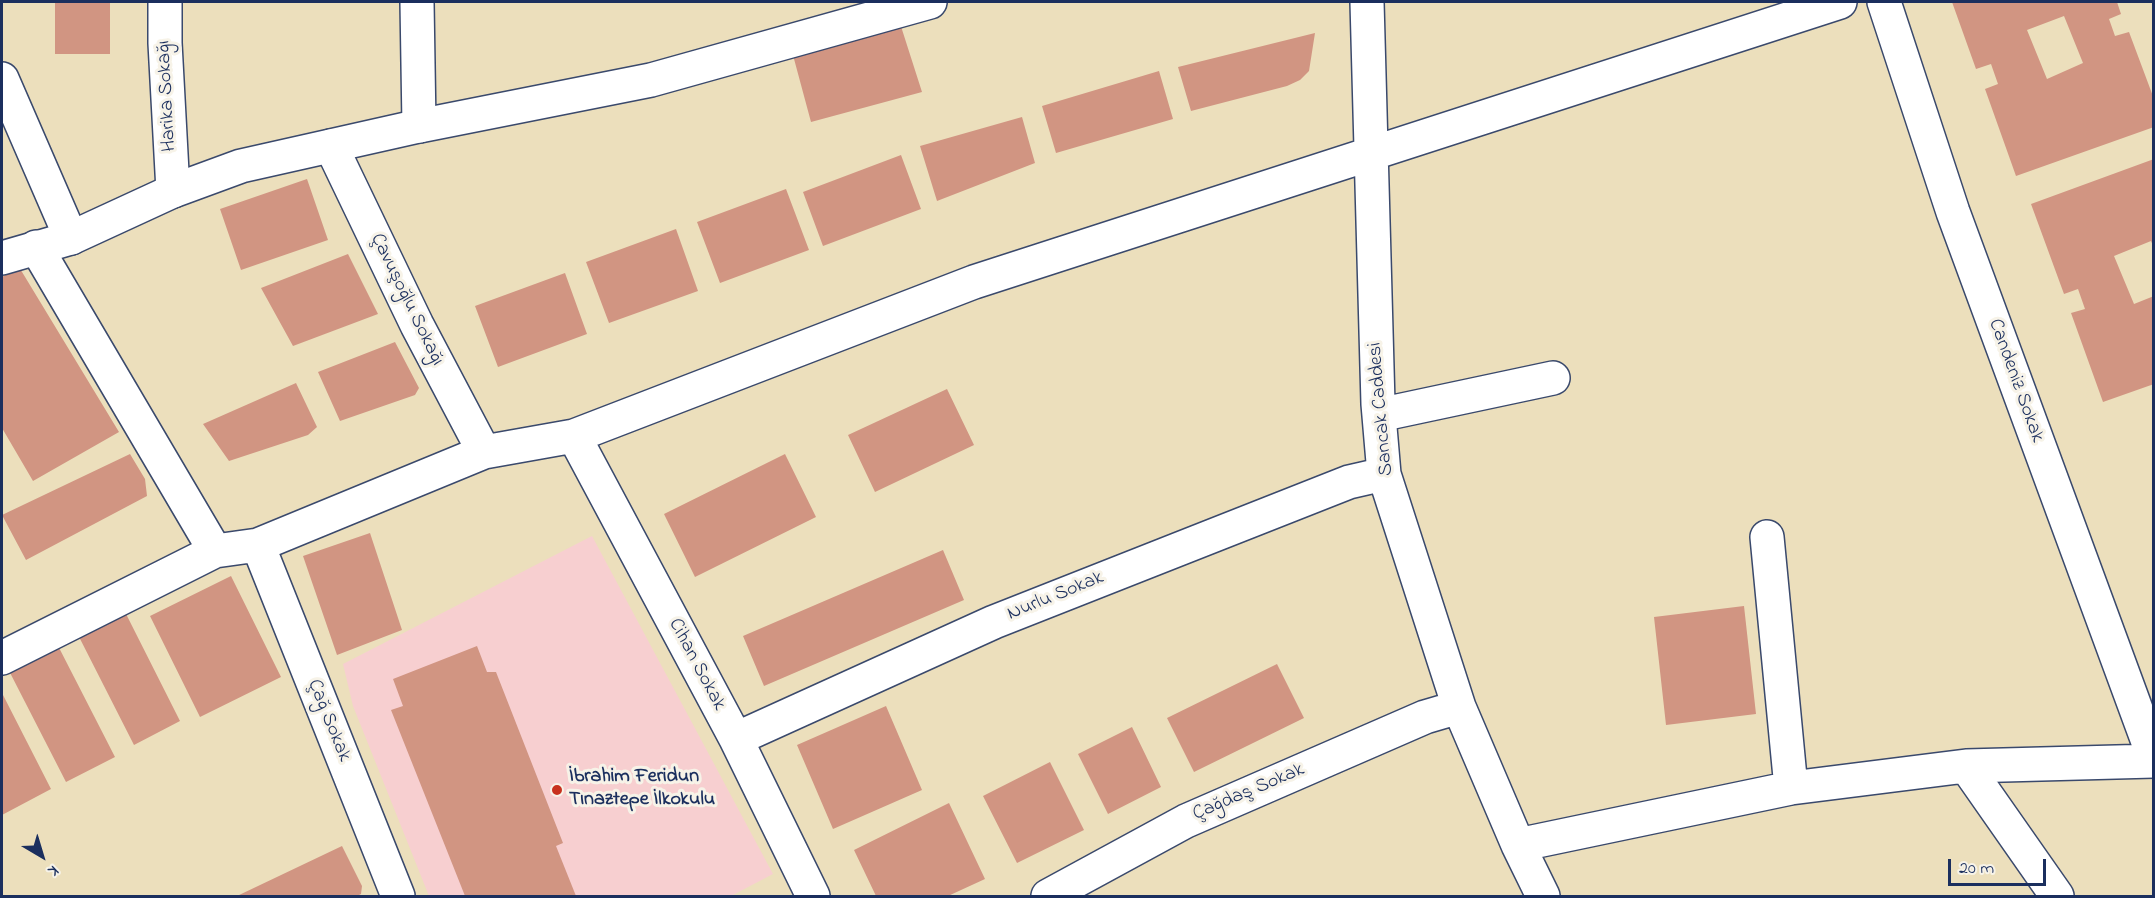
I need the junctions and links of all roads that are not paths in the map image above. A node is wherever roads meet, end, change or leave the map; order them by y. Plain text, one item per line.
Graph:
1 (165, 2) edge
2 (417, 2) edge
3 (930, 2) edge
4 (1367, 2) edge
5 (1840, 2) edge
6 (1884, 2) edge
7 (2, 79) edge
8 (419, 126) junction
9 (332, 146) junction
10 (1370, 153) junction
11 (173, 191) junction
12 (71, 238) junction
13 (36, 247) junction
14 (2, 258) edge
15 (1553, 378) dead end
16 (1379, 415) junction
17 (574, 436) junction
18 (484, 452) junction
19 (1384, 474) junction
20 (1767, 537) dead end
21 (258, 546) junction
22 (215, 551) junction
23 (2, 658) edge
24 (1459, 707) junction
25 (736, 739) junction
26 (2154, 759) edge
27 (1966, 766) junction
28 (1791, 788) junction
29 (1518, 845) junction
30 (398, 897) edge
31 (813, 897) edge
32 (1048, 897) edge
33 (1543, 897) edge
34 (2057, 897) edge

1 - 11 street, Harika Sokağı
2 - 8 street
3 - 8 street
4 - 10 street, Sancak Caddesi
5 - 10 street
6 - 26 street, Candeniz Sokak
7 - 12 street
8 - 9 street
9 - 11 street
9 - 18 street, Çavuşoğlu Sokağı
10 - 16 street, Sancak Caddesi
10 - 17 street
11 - 12 street
12 - 13 street
13 - 14 street
13 - 22 street
15 - 16 street
16 - 19 street, Sancak Caddesi
17 - 18 street
17 - 25 street, Cihan Sokak
18 - 21 street
19 - 24 street, Sancak Caddesi
19 - 25 street, Nurlu Sokak
20 - 28 street
21 - 22 street
21 - 30 street, Çağ Sokak
22 - 23 street
24 - 29 street, Sancak Caddesi
24 - 32 street, Çağdaş Sokak
25 - 31 street, Cihan Sokak
26 - 27 street
27 - 28 street
27 - 34 street
28 - 29 street
29 - 33 street, Sancak Caddesi

